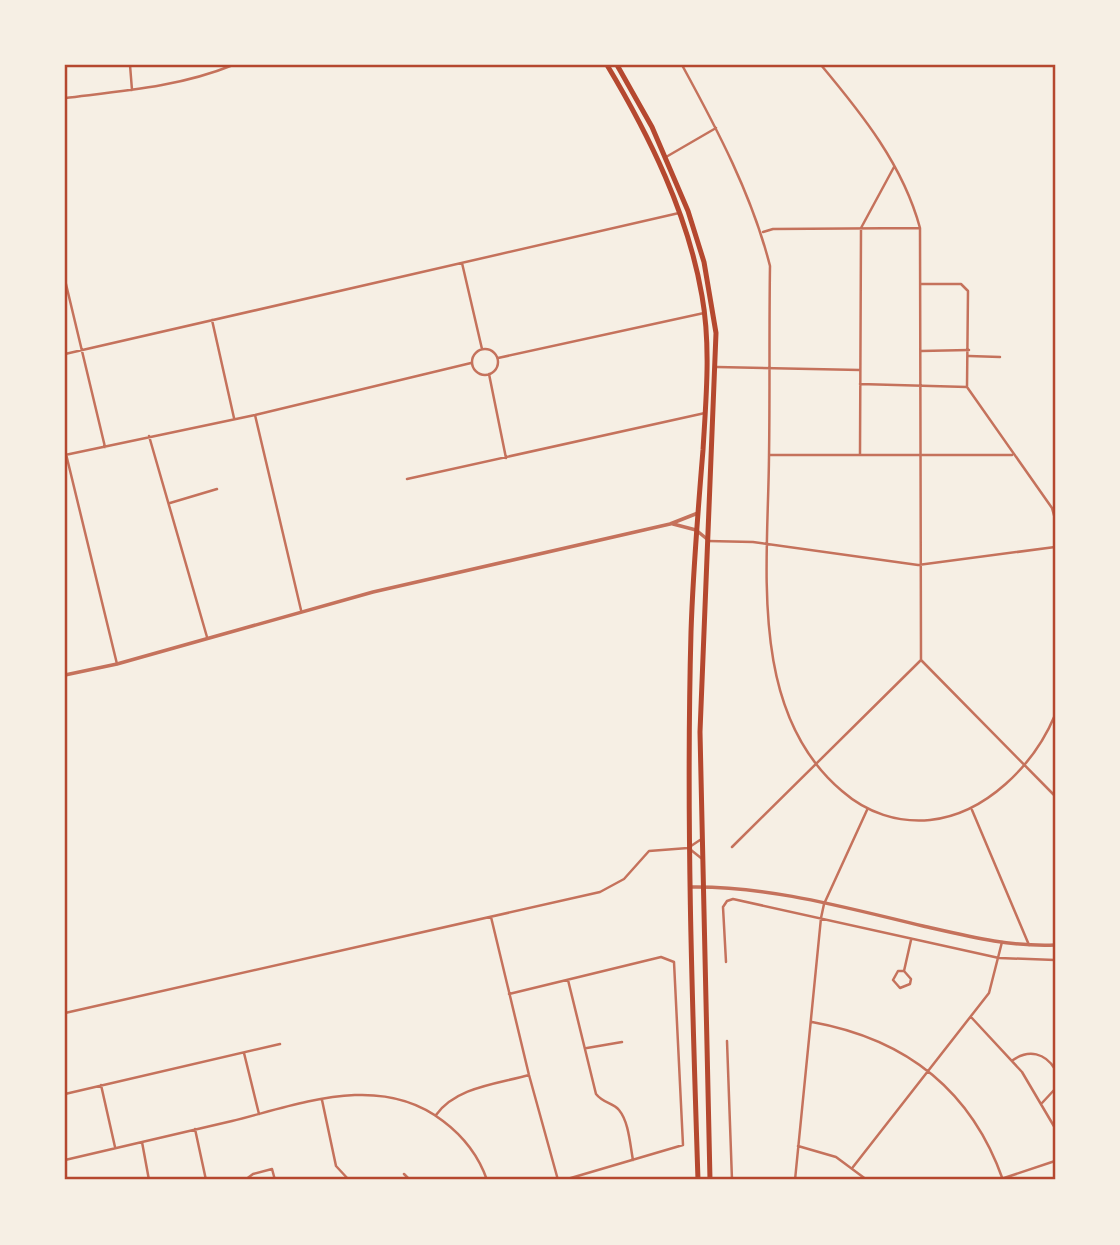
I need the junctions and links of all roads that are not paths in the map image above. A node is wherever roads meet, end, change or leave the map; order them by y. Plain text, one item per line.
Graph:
1 (130, 65) edge
2 (233, 65) edge
3 (607, 65) edge
4 (617, 65) edge
5 (682, 65) edge
6 (821, 65) edge
7 (132, 90) junction
8 (65, 98) edge
9 (716, 128) junction
10 (666, 157) junction
11 (894, 167) junction
12 (679, 213) junction
13 (861, 228) junction
14 (920, 228) junction
15 (762, 233) junction
16 (462, 263) junction
17 (65, 279) edge
18 (921, 285) junction
19 (714, 312) junction
20 (705, 313) junction
21 (212, 320) junction
22 (482, 349) junction
23 (83, 350) junction
24 (969, 350) junction
25 (921, 351) junction
26 (65, 354) edge
27 (969, 356) junction
28 (1000, 357) dead end
29 (498, 358) junction
30 (471, 363) junction
31 (717, 367) junction
32 (770, 370) junction
33 (860, 370) junction
34 (489, 374) junction
35 (860, 384) junction
36 (921, 386) junction
37 (967, 387) junction
38 (705, 413) junction
39 (255, 415) junction
40 (234, 418) junction
41 (149, 436) junction
42 (105, 447) junction
43 (860, 454) junction
44 (920, 454) junction
45 (65, 455) edge
46 (769, 455) junction
47 (1012, 455) junction
48 (506, 457) junction
49 (407, 479) dead end
50 (217, 489) dead end
51 (169, 503) junction
52 (698, 513) junction
53 (1055, 519) edge
54 (670, 524) junction
55 (696, 530) junction
56 (708, 541) junction
57 (768, 544) junction
58 (1055, 547) edge
59 (918, 565) junction
60 (301, 610) junction
61 (207, 637) junction
62 (920, 660) junction
63 (117, 664) junction
64 (65, 675) edge
65 (1055, 715) edge
66 (1024, 764) junction
67 (815, 765) junction
68 (1055, 796) edge
69 (971, 808) junction
70 (867, 809) junction
71 (701, 839) junction
72 (732, 847) dead end
73 (688, 848) junction
74 (701, 858) junction
75 (689, 887) junction
76 (702, 887) junction
77 (824, 904) junction
78 (491, 917) junction
79 (821, 918) junction
80 (911, 940) junction
81 (1002, 942) junction
82 (1029, 945) junction
83 (1055, 945) edge
84 (999, 958) junction
85 (1055, 960) edge
86 (726, 962) dead end
87 (904, 971) junction
88 (568, 980) junction
89 (509, 994) junction
90 (65, 1013) edge
91 (971, 1017) junction
92 (811, 1022) junction
93 (727, 1041) dead end
94 (622, 1042) dead end
95 (281, 1044) dead end
96 (586, 1048) junction
97 (244, 1053) junction
98 (1013, 1060) junction
99 (1055, 1069) edge
100 (929, 1071) junction
101 (529, 1075) junction
102 (102, 1086) junction
103 (1055, 1089) edge
104 (65, 1094) edge
105 (322, 1100) junction
106 (1042, 1103) junction
107 (258, 1114) junction
108 (436, 1115) junction
109 (1055, 1128) edge
110 (195, 1129) junction
111 (142, 1142) junction
112 (798, 1146) junction
113 (115, 1148) junction
114 (65, 1160) edge
115 (633, 1160) junction
116 (1055, 1161) edge
117 (853, 1167) junction
118 (404, 1174) dead end
119 (149, 1180) edge
120 (206, 1180) edge
121 (245, 1180) edge
122 (275, 1180) edge
123 (349, 1180) edge
124 (410, 1180) edge
125 (487, 1180) edge
126 (558, 1180) edge
127 (564, 1180) edge
128 (698, 1180) edge
129 (710, 1180) edge
130 (733, 1180) edge
131 (795, 1180) edge
132 (867, 1180) edge
133 (1001, 1180) edge

1 - 7 street
2 - 7 street
3 - 12 highway
4 - 10 highway
5 - 9 street
6 - 11 street
7 - 8 street
9 - 10 street
9 - 15 street
10 - 19 highway
11 - 13 street
11 - 14 street
12 - 16 street
12 - 20 highway
13 - 14 street
13 - 15 street
13 - 33 street
14 - 18 street
15 - 32 street
16 - 21 street
16 - 22 street
17 - 23 street
18 - 24 street
18 - 25 street
19 - 20 street
19 - 31 highway
20 - 29 street
20 - 38 highway
21 - 23 street
21 - 40 street
22 - 29 street
22 - 30 street
23 - 26 street
23 - 42 street
24 - 25 street
24 - 27 street
25 - 36 street
27 - 28 street
27 - 37 street
29 - 34 street
30 - 34 street
30 - 39 street
31 - 32 street
31 - 56 highway
32 - 33 street
32 - 46 street
33 - 35 street
34 - 48 street
35 - 36 street
35 - 43 street
36 - 37 street
36 - 44 street
37 - 47 street
38 - 48 street
38 - 52 highway
39 - 40 street
39 - 60 street
40 - 41 street
41 - 42 street
41 - 51 street
42 - 45 street
43 - 44 street
43 - 46 street
44 - 47 street
44 - 59 street
45 - 63 street
46 - 57 street
47 - 53 street
48 - 49 street
50 - 51 street
51 - 61 street
52 - 54 street
52 - 55 highway
54 - 55 street
54 - 60 street
55 - 56 street
55 - 73 highway
56 - 57 street
56 - 71 highway
57 - 59 street
57 - 67 street
58 - 59 street
59 - 62 street
60 - 61 street
61 - 63 street
62 - 66 street
62 - 67 street
63 - 64 street
65 - 66 street
66 - 68 street
66 - 69 street
67 - 70 street
67 - 72 street
69 - 70 street
69 - 82 street
70 - 77 street
71 - 73 street
71 - 74 highway
73 - 74 street
73 - 75 highway
73 - 78 street
74 - 76 highway
75 - 76 street
75 - 128 highway
76 - 77 street
76 - 129 highway
77 - 79 street
77 - 81 street
78 - 89 street
78 - 90 street
79 - 80 street
79 - 86 street
79 - 92 street
80 - 84 street
80 - 87 street
81 - 82 street
81 - 84 street
82 - 83 street
84 - 85 street
84 - 91 street
87 - 87 street
88 - 89 street
88 - 96 street
88 - 115 street
89 - 101 street
91 - 98 street
91 - 100 street
92 - 100 street
92 - 112 street
93 - 130 street
94 - 96 street
95 - 97 street
96 - 115 street
97 - 102 street
97 - 107 street
98 - 99 street
98 - 106 street
100 - 117 street
100 - 133 street
101 - 108 street
101 - 126 street
102 - 104 street
102 - 113 street
103 - 106 street
105 - 107 street
105 - 108 street
105 - 123 street
106 - 109 street
107 - 110 street
108 - 125 street
110 - 111 street
110 - 120 street
111 - 113 street
111 - 119 street
112 - 117 street
112 - 131 street
113 - 114 street
115 - 127 street
116 - 133 street
117 - 132 street
118 - 124 street
121 - 122 street

